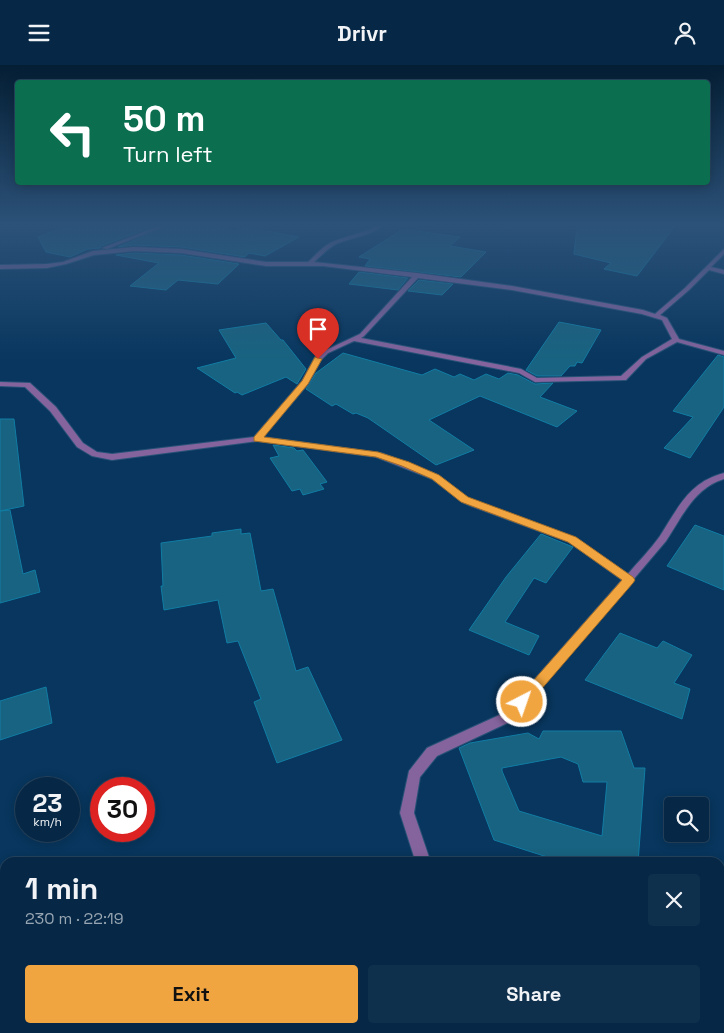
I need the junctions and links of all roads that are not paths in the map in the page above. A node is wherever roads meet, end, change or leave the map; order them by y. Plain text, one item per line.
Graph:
1 (383, 271) edge
2 (705, 271) edge
3 (417, 275) junction
4 (657, 315) junction
5 (354, 339) junction
6 (676, 340) junction
7 (724, 353) edge
8 (0, 384) edge
9 (257, 439) junction
10 (724, 476) edge
11 (629, 580) junction
12 (422, 857) edge

1 - 3 street
2 - 4 street
3 - 4 street
3 - 5 street
4 - 6 street
5 - 6 street
5 - 9 street
6 - 7 street
8 - 9 street
9 - 11 street
10 - 11 street
11 - 12 street

